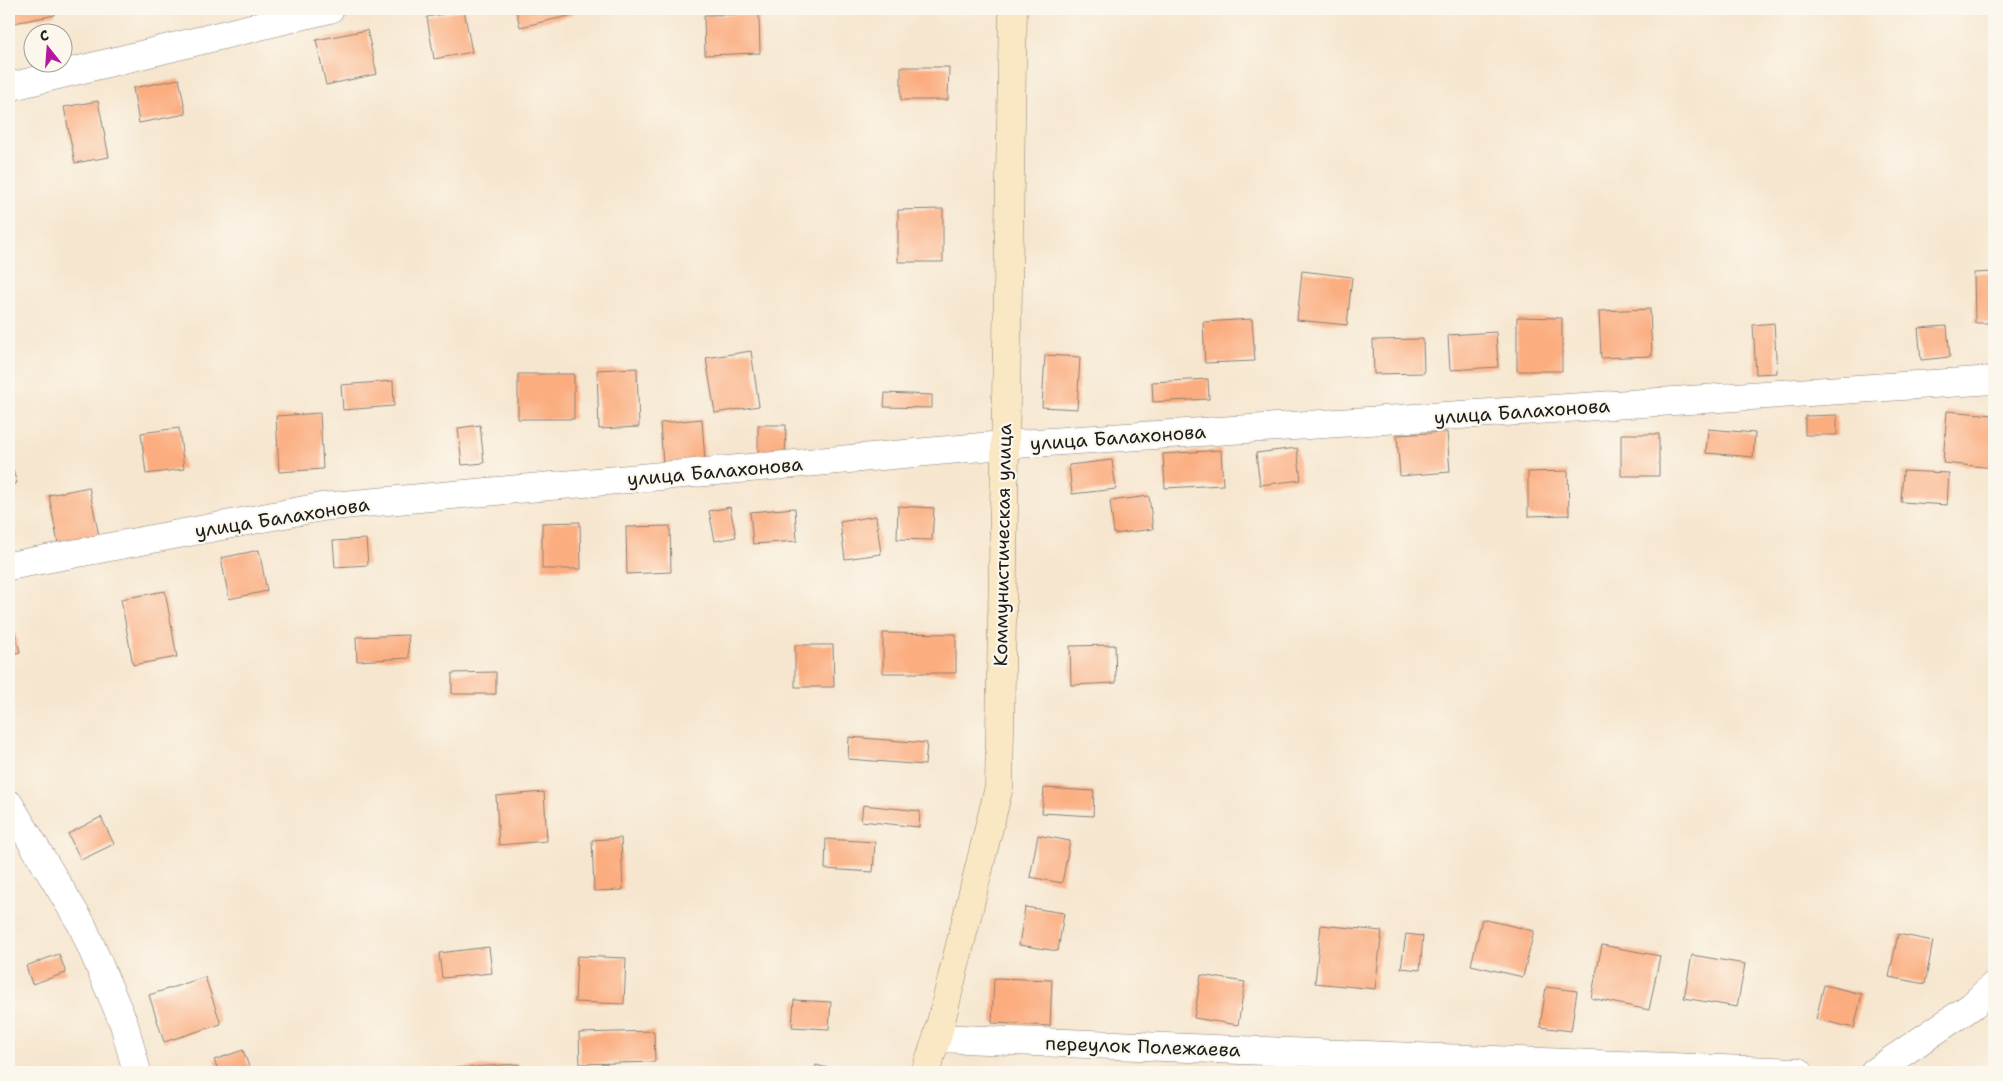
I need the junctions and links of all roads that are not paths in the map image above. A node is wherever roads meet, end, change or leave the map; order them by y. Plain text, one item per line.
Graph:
1 (330, 9) edge
2 (1012, 9) edge
3 (9, 87) edge
4 (1994, 380) edge
5 (1003, 445) junction
6 (9, 566) edge
7 (9, 804) edge
8 (1994, 985) edge
9 (937, 1038) junction
10 (137, 1072) edge
11 (926, 1072) edge
12 (1799, 1072) edge
13 (1874, 1072) edge

1 - 3 street
2 - 5 street, Коммунистическая улица
4 - 5 street, улица Балахонова
5 - 6 street, улица Балахонова
5 - 9 street, Коммунистическая улица
7 - 10 street
8 - 13 street
9 - 11 street, Коммунистическая улица
9 - 12 street, переулок Полежаева

